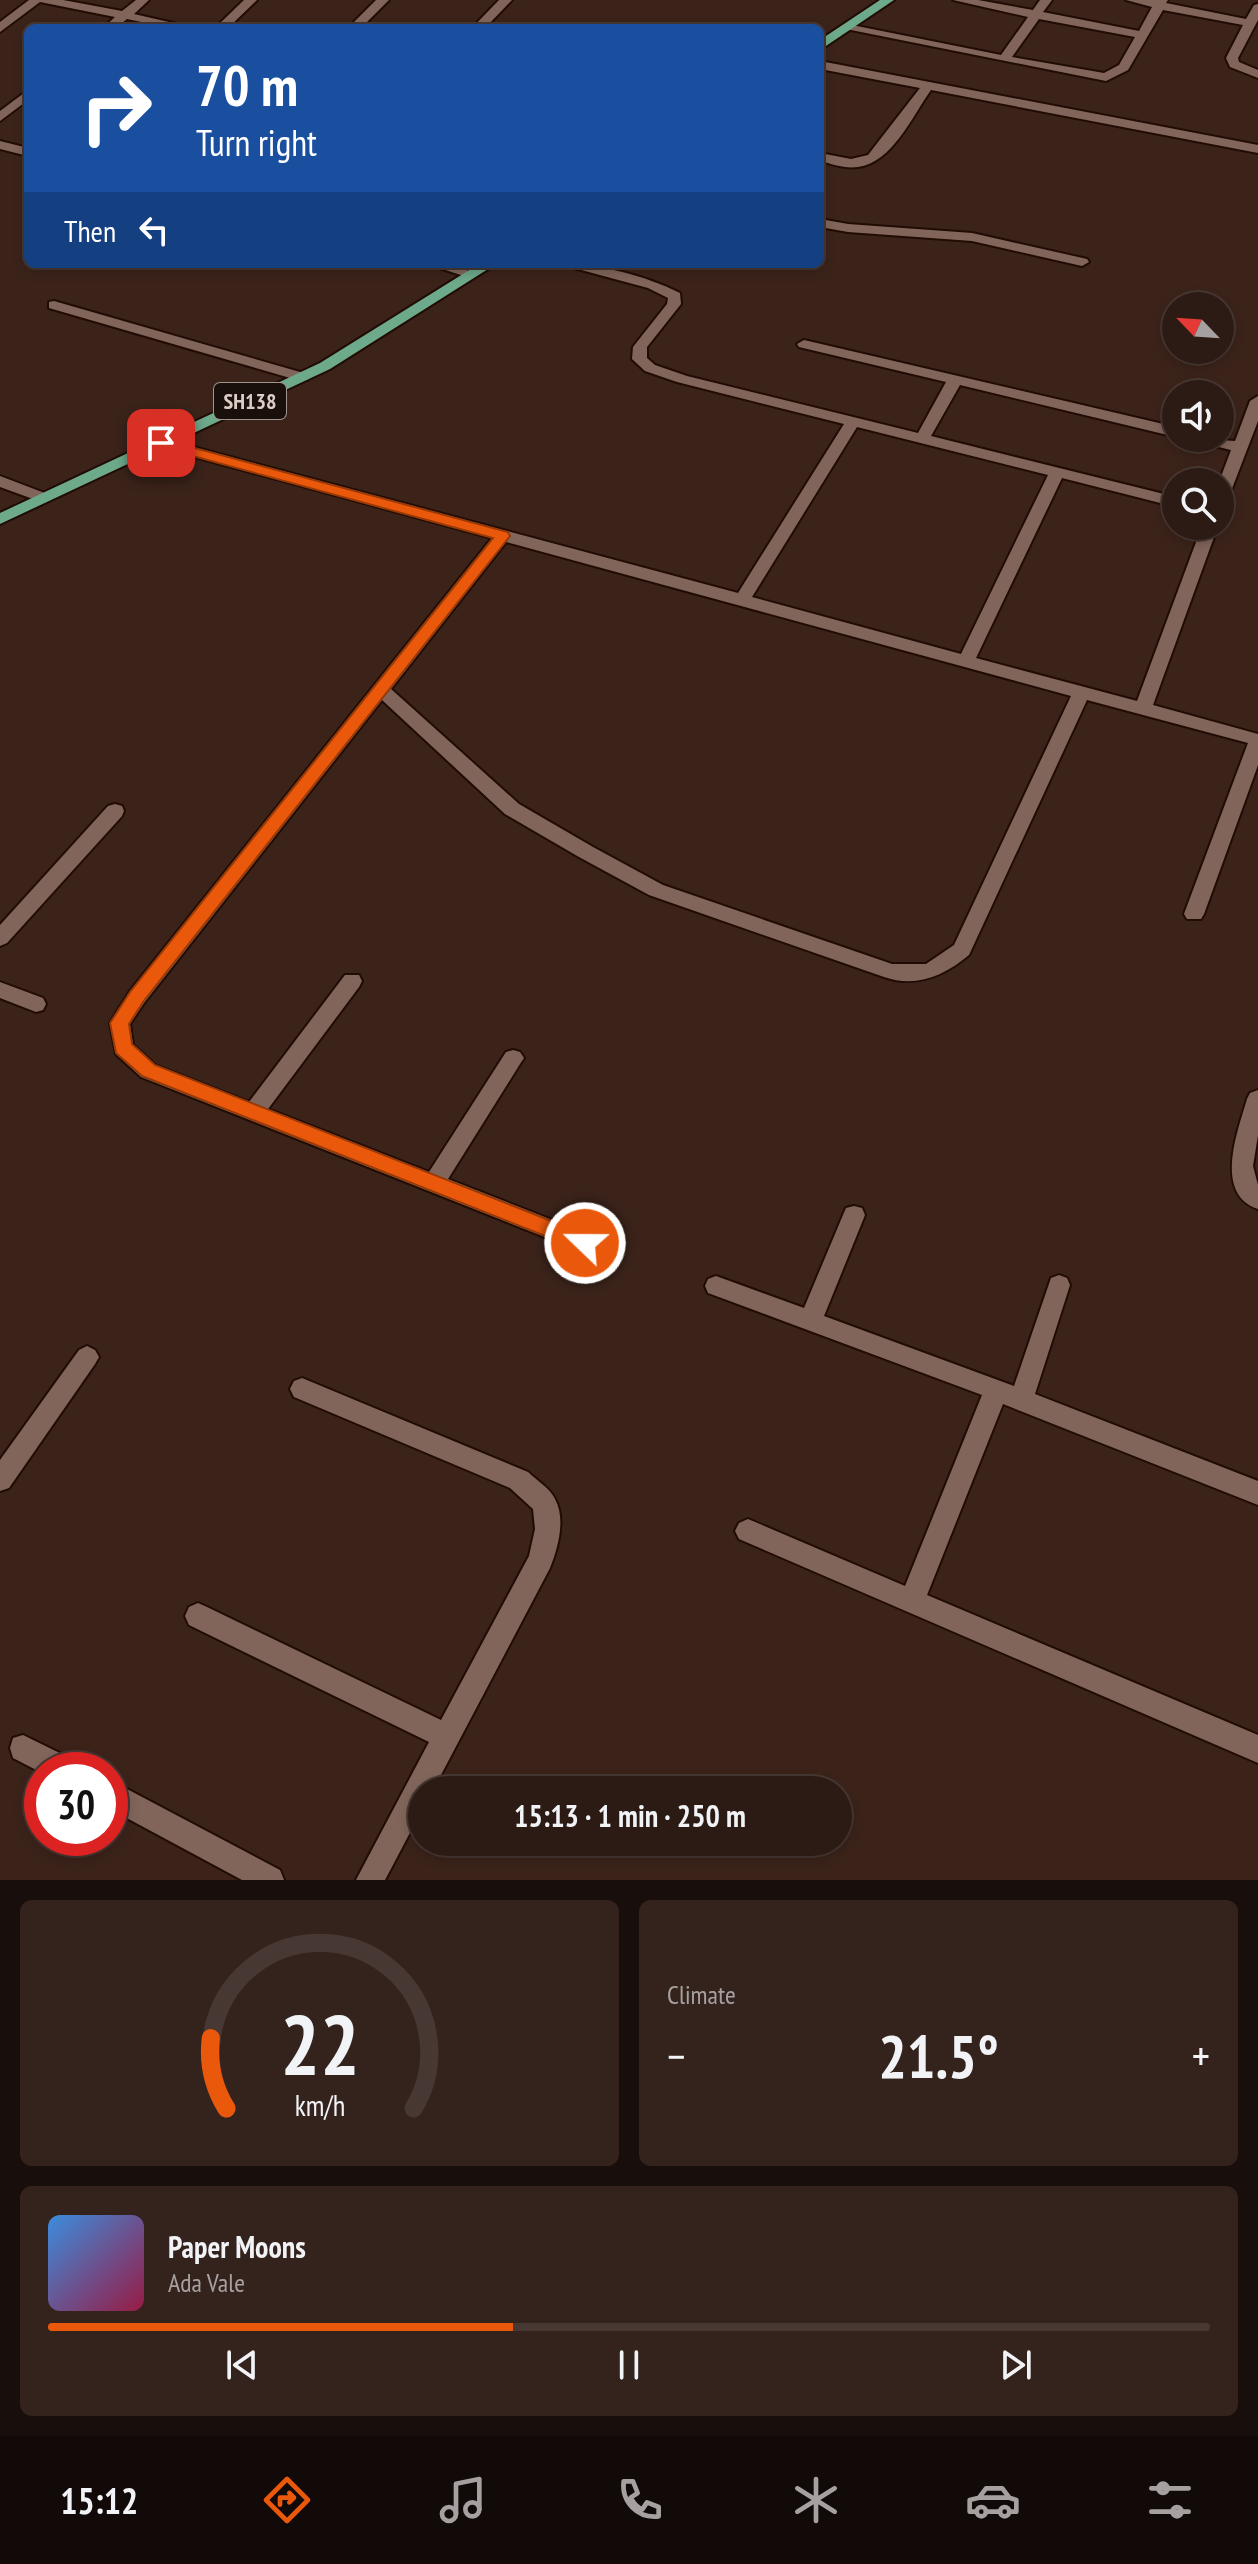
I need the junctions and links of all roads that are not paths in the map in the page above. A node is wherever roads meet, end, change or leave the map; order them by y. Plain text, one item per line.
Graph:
1 (36, 0) edge
2 (45, 0) edge
3 (143, 0) edge
4 (251, 0) edge
5 (383, 0) edge
6 (506, 0) edge
7 (888, 0) edge
8 (959, 0) edge
9 (1046, 0) edge
10 (1132, 0) edge
11 (1160, 2) edge
12 (1258, 8) edge
13 (1035, 15) junction
14 (124, 16) junction
15 (1250, 23) junction
16 (114, 24) edge
17 (167, 24) edge
18 (225, 24) edge
19 (358, 24) edge
20 (482, 24) edge
21 (0, 28) edge
22 (847, 28) junction
23 (1142, 35) junction
24 (824, 43) edge
25 (1004, 59) junction
26 (824, 66) edge
27 (1258, 74) edge
28 (928, 86) junction
29 (24, 97) edge
30 (0, 117) edge
31 (0, 145) edge
32 (1258, 149) edge
33 (24, 151) edge
34 (824, 158) edge
35 (824, 224) edge
36 (1082, 262) dead end
37 (448, 268) edge
38 (481, 268) edge
39 (583, 268) edge
40 (470, 274) junction
41 (54, 305) dead end
42 (804, 344) dead end
43 (302, 377) junction
44 (955, 380) junction
45 (1256, 412) edge
46 (853, 422) junction
47 (1162, 429) edge
48 (922, 439) junction
49 (161, 443) junction
50 (1234, 446) edge
51 (1240, 447) junction
52 (1232, 468) edge
53 (1057, 472) junction
54 (0, 481) edge
55 (44, 498) junction
56 (1162, 498) edge
57 (0, 519) edge
58 (502, 536) junction
59 (1205, 540) edge
60 (742, 600) junction
61 (966, 661) junction
62 (380, 689) junction
63 (1082, 692) junction
64 (1143, 709) junction
65 (1258, 740) edge
66 (115, 811) dead end
67 (1194, 914) dead end
68 (0, 938) edge
69 (352, 981) dead end
70 (0, 990) edge
71 (36, 1004) dead end
72 (513, 1058) dead end
73 (1258, 1099) edge
74 (253, 1112) junction
75 (434, 1183) junction
76 (1258, 1200) edge
77 (854, 1215) dead end
78 (585, 1243) dead end
79 (1059, 1285) dead end
80 (716, 1286) dead end
81 (810, 1321) junction
82 (87, 1357) dead end
83 (302, 1389) dead end
84 (996, 1390) junction
85 (1021, 1400) junction
86 (0, 1480) edge
87 (1258, 1493) edge
88 (748, 1531) dead end
89 (912, 1601) junction
90 (198, 1616) dead end
91 (447, 1737) junction
92 (23, 1748) dead end
93 (1258, 1749) edge
94 (30, 1752) edge
95 (128, 1804) edge
96 (270, 1880) edge
97 (370, 1880) edge

1 - 21 street
2 - 14 street
3 - 14 street
4 - 18 street
5 - 19 street
6 - 20 street
7 - 22 main road
8 - 13 street
9 - 13 street
10 - 11 street
11 - 15 street
11 - 23 street
12 - 15 street
13 - 23 street
13 - 25 street
14 - 16 street
14 - 17 street
15 - 27 street
22 - 24 main road
22 - 25 street
23 - 25 street
26 - 28 street
28 - 32 street
28 - 34 street
29 - 30 street
31 - 33 street
35 - 36 street
37 - 40 street
38 - 40 main road, SH138
39 - 46 street
40 - 43 main road, SH138
41 - 43 street
42 - 44 street
43 - 49 main road, SH138
44 - 47 street
44 - 48 street
45 - 51 street
46 - 48 street
46 - 60 street
48 - 53 street
49 - 55 main road, SH138
49 - 58 street
50 - 51 street
51 - 52 street
53 - 56 street
53 - 61 street
54 - 55 street
55 - 57 main road, SH138
58 - 60 street
58 - 62 street
59 - 64 street
60 - 61 street
61 - 63 street
62 - 63 street
62 - 74 street
63 - 64 street
64 - 65 street
65 - 67 street
66 - 68 street
69 - 74 street
70 - 71 street
72 - 75 street
73 - 76 street
74 - 75 street
75 - 78 street
77 - 81 street
79 - 85 street
80 - 81 street
81 - 84 street
82 - 86 street
83 - 91 street
84 - 85 street
84 - 89 street
85 - 87 street
88 - 89 street
89 - 93 street
90 - 91 street
91 - 97 street
92 - 94 street
95 - 96 street

